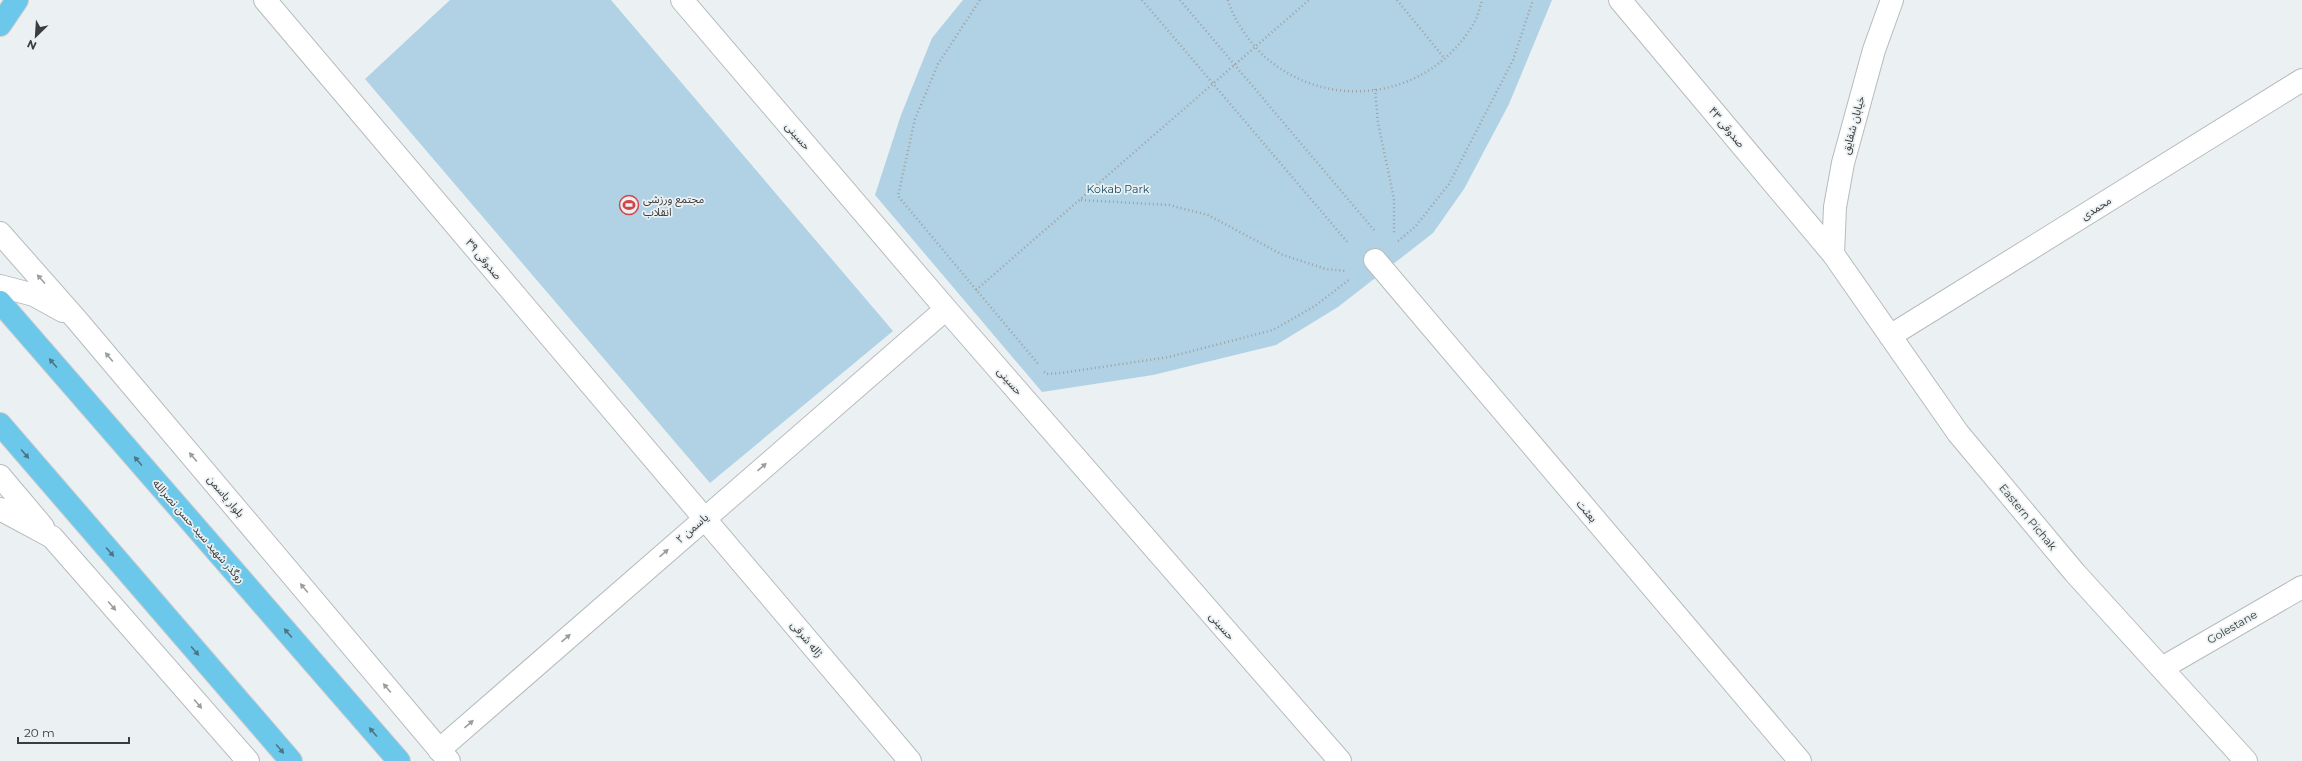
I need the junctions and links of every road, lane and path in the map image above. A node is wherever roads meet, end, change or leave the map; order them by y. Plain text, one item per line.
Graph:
1 (17, 0) edge
2 (265, 0) edge
3 (682, 0) edge
4 (980, 0) edge
5 (1142, 0) edge
6 (1180, 0) edge
7 (1228, 0) edge
8 (1309, 0) edge
9 (1397, 0) edge
10 (1482, 0) edge
11 (1533, 0) edge
12 (1620, 0) edge
13 (1892, 0) edge
14 (0, 25) edge
15 (1256, 48) junction
16 (1445, 59) junction
17 (1236, 66) junction
18 (2302, 80) edge
19 (1214, 84) junction
20 (1376, 89) junction
21 (1081, 200) junction
22 (0, 233) edge
23 (1833, 254) junction
24 (1376, 257) junction
25 (0, 286) edge
26 (976, 290) junction
27 (0, 302) edge
28 (946, 309) junction
29 (76, 319) junction
30 (1890, 336) junction
31 (0, 424) edge
32 (0, 476) edge
33 (0, 509) edge
34 (704, 518) junction
35 (52, 537) junction
36 (2302, 587) edge
37 (2162, 668) junction
38 (444, 755) edge
39 (248, 761) edge
40 (291, 761) edge
41 (399, 761) edge
42 (910, 761) edge
43 (1340, 761) edge
44 (1800, 761) edge
45 (2246, 761) edge

1 - 14 main road
2 - 34 street, صدوقی ۳۹
3 - 28 street, حسینی
4 - 26 path
5 - 19 path
6 - 17 path
7 - 15 path
8 - 15 path
9 - 16 path
10 - 16 path
11 - 24 path
12 - 23 street, صدوقی ۴۳
13 - 23 street, خیابان شقایق
15 - 17 path
15 - 20 path
16 - 20 path
17 - 19 path
17 - 24 path
18 - 30 street, محمدی
19 - 21 path
19 - 24 path
20 - 24 path
21 - 24 path
21 - 26 path
29 -> 22 street, بلوار یاسمن
23 - 30 street, Eastern Pichak
24 - 26 path
24 - 44 street, بعثت
25 - 29 street
26 - 28 path
41 -> 27 main road, روگذر شهید سید حسن نصرالله
34 -> 28 street, یاسمن ۲
28 - 43 street, حسینی
38 -> 29 street, بلوار یاسمن
30 - 37 street, Eastern Pichak
31 -> 40 main road
32 - 35 street
33 - 35 street
38 -> 34 street, یاسمن ۲
34 - 42 street, ژاله شرقی
35 -> 39 street
36 - 37 street, Golestane
37 - 45 street, Eastern Pichak

